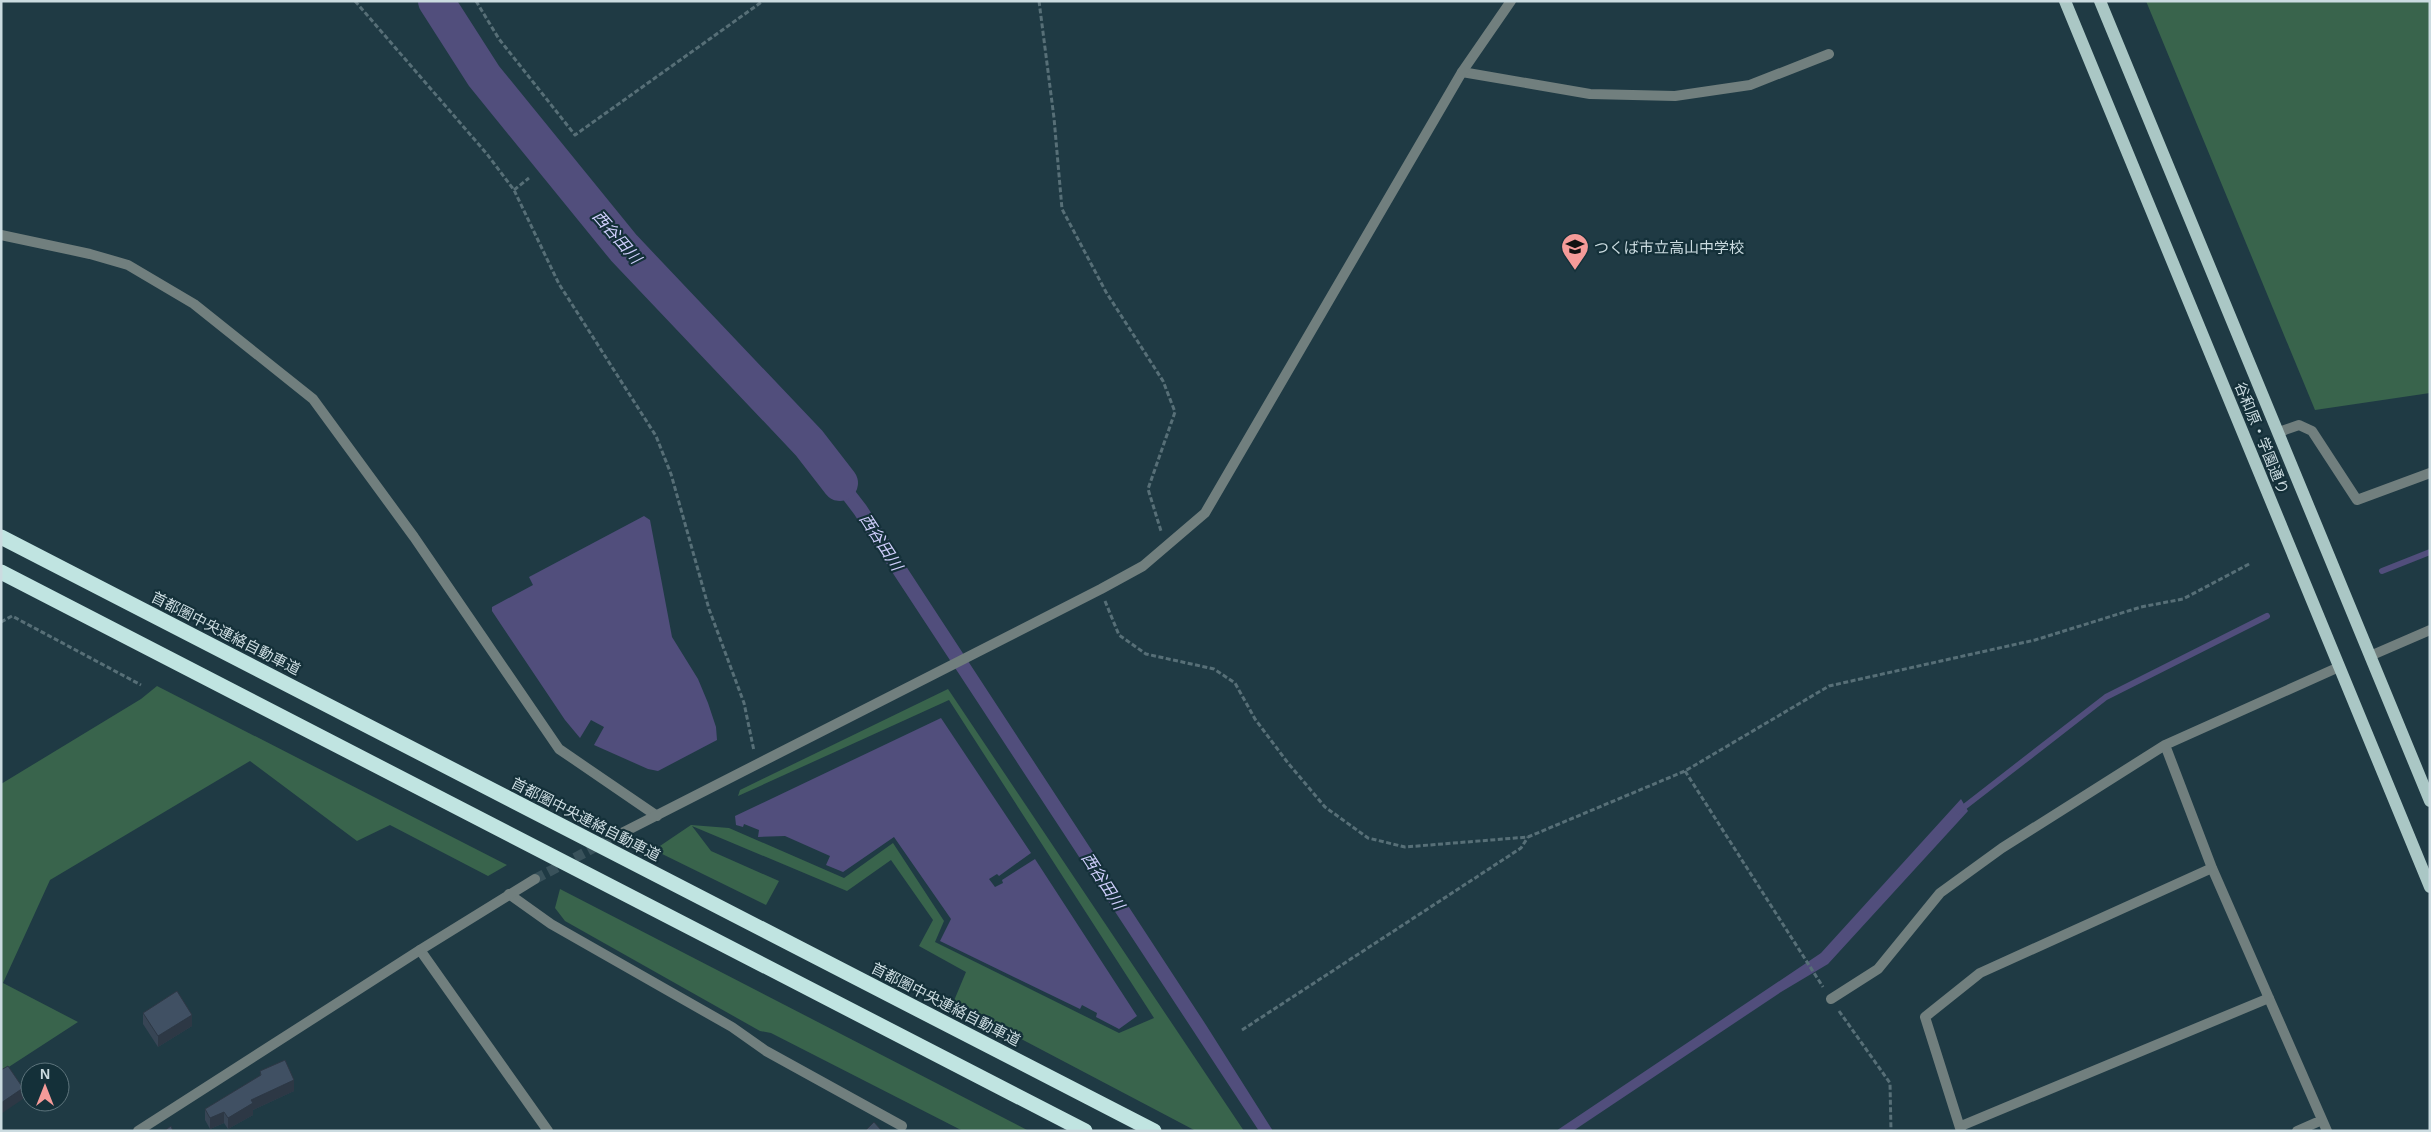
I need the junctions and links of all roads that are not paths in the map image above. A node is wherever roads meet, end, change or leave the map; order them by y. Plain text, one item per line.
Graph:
1 (1511, 1) edge
2 (2065, 1) edge
3 (2100, 1) edge
4 (1829, 54) dead end
5 (1462, 72) junction
6 (1, 235) edge
7 (2279, 432) junction
8 (2430, 473) edge
9 (1, 537) edge
10 (1, 572) edge
11 (2430, 630) edge
12 (2370, 656) junction
13 (2339, 667) junction
14 (2164, 745) junction
15 (2430, 801) edge
16 (657, 816) junction
17 (620, 834) tunnel mouth
18 (2212, 868) junction
19 (536, 879) tunnel mouth
20 (2430, 887) edge
21 (509, 894) junction
22 (420, 950) junction
23 (2269, 998) junction
24 (1831, 999) road end
25 (2322, 1120) junction
26 (902, 1126) dead end
27 (1961, 1129) edge
28 (138, 1131) edge
29 (548, 1131) edge
30 (1085, 1131) edge
31 (1154, 1131) edge
32 (2297, 1131) edge
33 (2326, 1131) edge

1 - 5 street
2 - 13 main road, 谷和原・学園通り
3 - 7 main road, 谷和原・学園通り
4 - 5 street
5 - 16 street
6 - 16 street
7 - 8 street
7 - 12 main road, 谷和原・学園通り
9 - 31 highway, 首都圏中央連絡自動車道
10 - 30 highway
11 - 12 street
12 - 15 main road, 谷和原・学園通り
13 - 14 street
13 - 20 main road, 谷和原・学園通り
14 - 18 street
14 - 24 street
16 - 17 street
18 - 23 street
18 - 27 street
19 - 21 street
21 - 22 street
21 - 26 street
22 - 28 street
22 - 29 street
23 - 25 street
23 - 27 street
25 - 32 street
25 - 33 street

